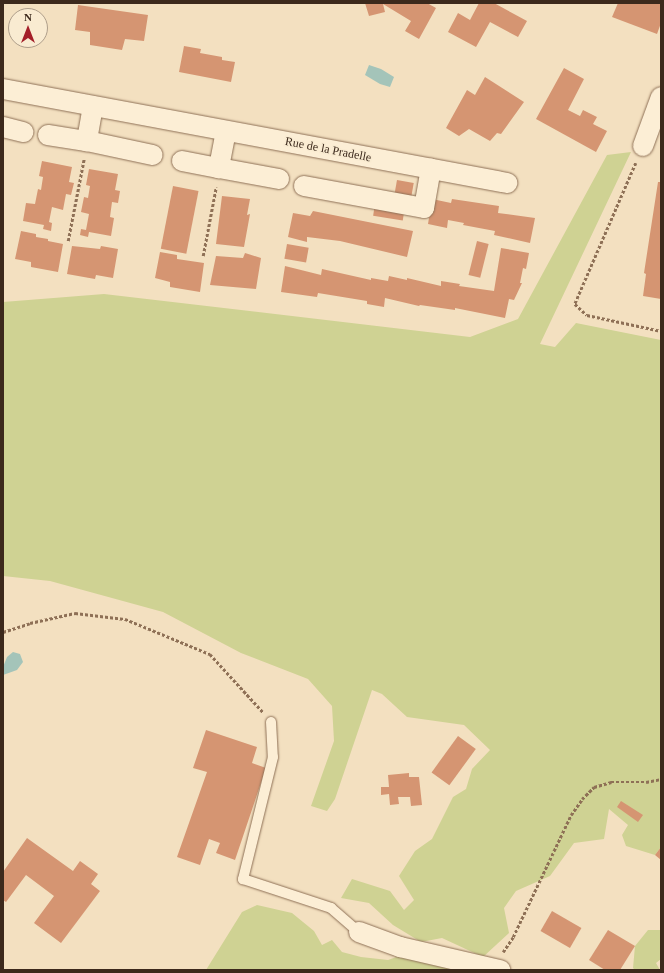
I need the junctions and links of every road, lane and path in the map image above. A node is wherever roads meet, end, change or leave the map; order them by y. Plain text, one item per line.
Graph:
1 (3, 90) edge
2 (661, 97) edge
3 (93, 106) junction
4 (656, 126) edge
5 (3, 127) edge
6 (226, 131) junction
7 (23, 132) dead end
8 (48, 135) dead end
9 (87, 142) junction
10 (643, 146) joint
11 (153, 155) dead end
12 (182, 161) dead end
13 (219, 168) junction
14 (431, 169) junction
15 (279, 179) dead end
16 (507, 183) dead end
17 (304, 186) dead end
18 (68, 241) dead end
19 (203, 256) dead end
20 (661, 331) edge
21 (3, 632) edge
22 (271, 722) joint
23 (661, 779) edge
24 (359, 932) joint
25 (496, 969) edge

1 - 3 street, Rue de la Pradelle
2 - 4 street
3 - 6 street, Rue de la Pradelle
3 - 9 street
4 - 10 street
5 - 7 street
6 - 13 street
6 - 14 street, Rue de la Pradelle
8 - 9 street
9 - 11 street
9 - 18 path
10 - 20 path
12 - 13 street
13 - 15 street
13 - 19 path
14 - 16 street, Rue de la Pradelle
14 - 17 street
21 - 22 path
22 - 24 lane
23 - 25 path
24 - 25 street

